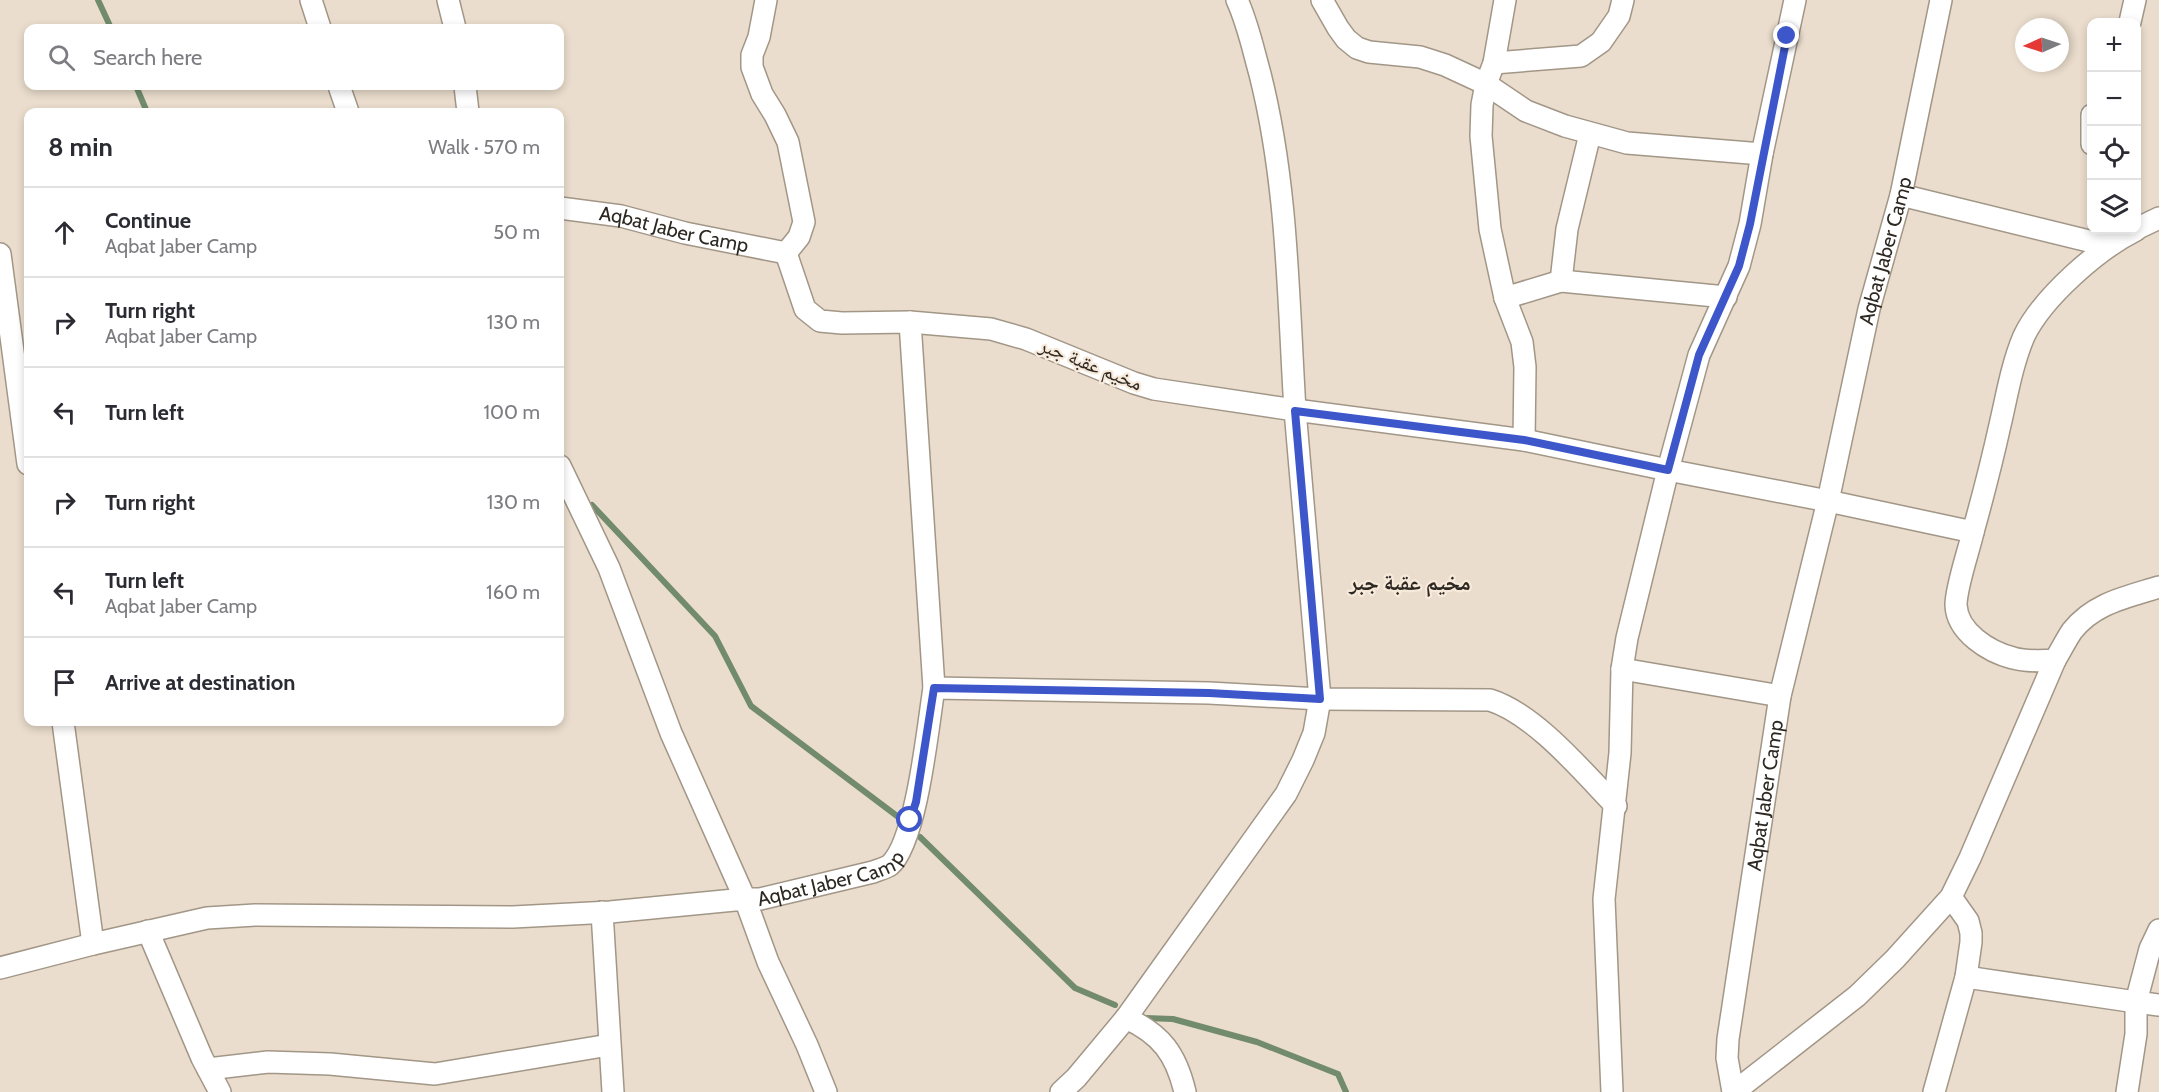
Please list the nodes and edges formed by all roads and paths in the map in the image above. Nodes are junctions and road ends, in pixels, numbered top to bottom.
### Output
1 (311, 0) edge
2 (448, 0) edge
3 (766, 0) edge
4 (1237, 0) edge
5 (1322, 0) edge
6 (1505, 0) edge
7 (1623, 0) edge
8 (1795, 0) edge
9 (1941, 0) edge
10 (2134, 0) edge
11 (2131, 18) edge
12 (319, 24) edge
13 (454, 24) edge
14 (1494, 63) junction
15 (1486, 84) junction
16 (340, 90) edge
17 (465, 90) edge
18 (347, 108) edge
19 (468, 108) edge
20 (1590, 134) junction
21 (1762, 154) junction
22 (1901, 195) junction
23 (564, 209) edge
24 (2159, 218) edge
25 (2141, 227) edge
26 (2107, 238) edge
27 (786, 253) junction
28 (0, 254) edge
29 (1561, 281) junction
30 (1726, 297) junction
31 (1505, 298) junction
32 (910, 322) junction
33 (1295, 411) junction
34 (24, 434) edge
35 (1524, 440) junction
36 (1668, 470) junction
37 (564, 474) edge
38 (1828, 501) junction
39 (1973, 532) junction
40 (2159, 587) edge
41 (2055, 660) junction
42 (1622, 669) junction
43 (934, 688) junction
44 (1780, 696) junction
45 (1320, 699) junction
46 (64, 726) edge
47 (1616, 806) junction
48 (1951, 897) junction
49 (745, 899) junction
50 (602, 912) junction
51 (2159, 930) edge
52 (148, 931) junction
53 (93, 944) junction
54 (0, 968) edge
55 (1966, 977) junction
56 (2136, 1002) junction
57 (2159, 1005) edge
58 (1126, 1018) junction
59 (609, 1045) junction
60 (208, 1069) junction
61 (437, 1083) edge
62 (220, 1092) edge
63 (613, 1092) edge
64 (826, 1092) edge
65 (1061, 1092) edge
66 (1185, 1092) edge
67 (1612, 1092) edge
68 (1734, 1092) edge
69 (1934, 1092) edge
70 (2127, 1092) edge

1 - 12 street
2 - 13 street
3 - 27 street
4 - 33 street
5 - 15 street
6 - 14 street
7 - 14 street
8 - 21 street
9 - 22 street, Aqbat Jaber Camp
10 - 11 street
14 - 15 street
15 - 20 street
15 - 31 street
16 - 18 street
17 - 19 street
20 - 21 street
20 - 29 street
21 - 30 street
22 - 26 street
22 - 38 street, Aqbat Jaber Camp
23 - 27 street, Aqbat Jaber Camp
24 - 25 street
26 - 39 street
27 - 32 street, مخيم عقبة جبر
28 - 34 street
29 - 30 street
29 - 31 street
30 - 36 street
31 - 35 street
32 - 33 street, مخيم عقبة جبر
32 - 43 street
33 - 35 street, مخيم عقبة جبر
33 - 45 street
35 - 36 street, مخيم عقبة جبر
36 - 38 street
36 - 42 street
37 - 49 street, Aqbat Jaber Camp
38 - 39 street
38 - 44 street, Aqbat Jaber Camp
39 - 41 street
40 - 41 street, Aqbat Jaber Camp
41 - 48 street, Aqbat Jaber Camp
42 - 44 street
42 - 47 street
43 - 45 street
43 - 49 street, Aqbat Jaber Camp
44 - 68 street, Aqbat Jaber Camp
45 - 47 street
45 - 58 street
46 - 53 street
47 - 67 street
48 - 55 street
48 - 68 street, Aqbat Jaber Camp
49 - 50 street
49 - 64 street
50 - 52 street
50 - 59 street
51 - 56 street
52 - 53 street
52 - 60 street
53 - 54 street
55 - 56 street
55 - 69 street
56 - 57 street
56 - 70 street
58 - 65 street
58 - 66 street
59 - 61 street
59 - 63 street
60 - 61 street
60 - 62 street

